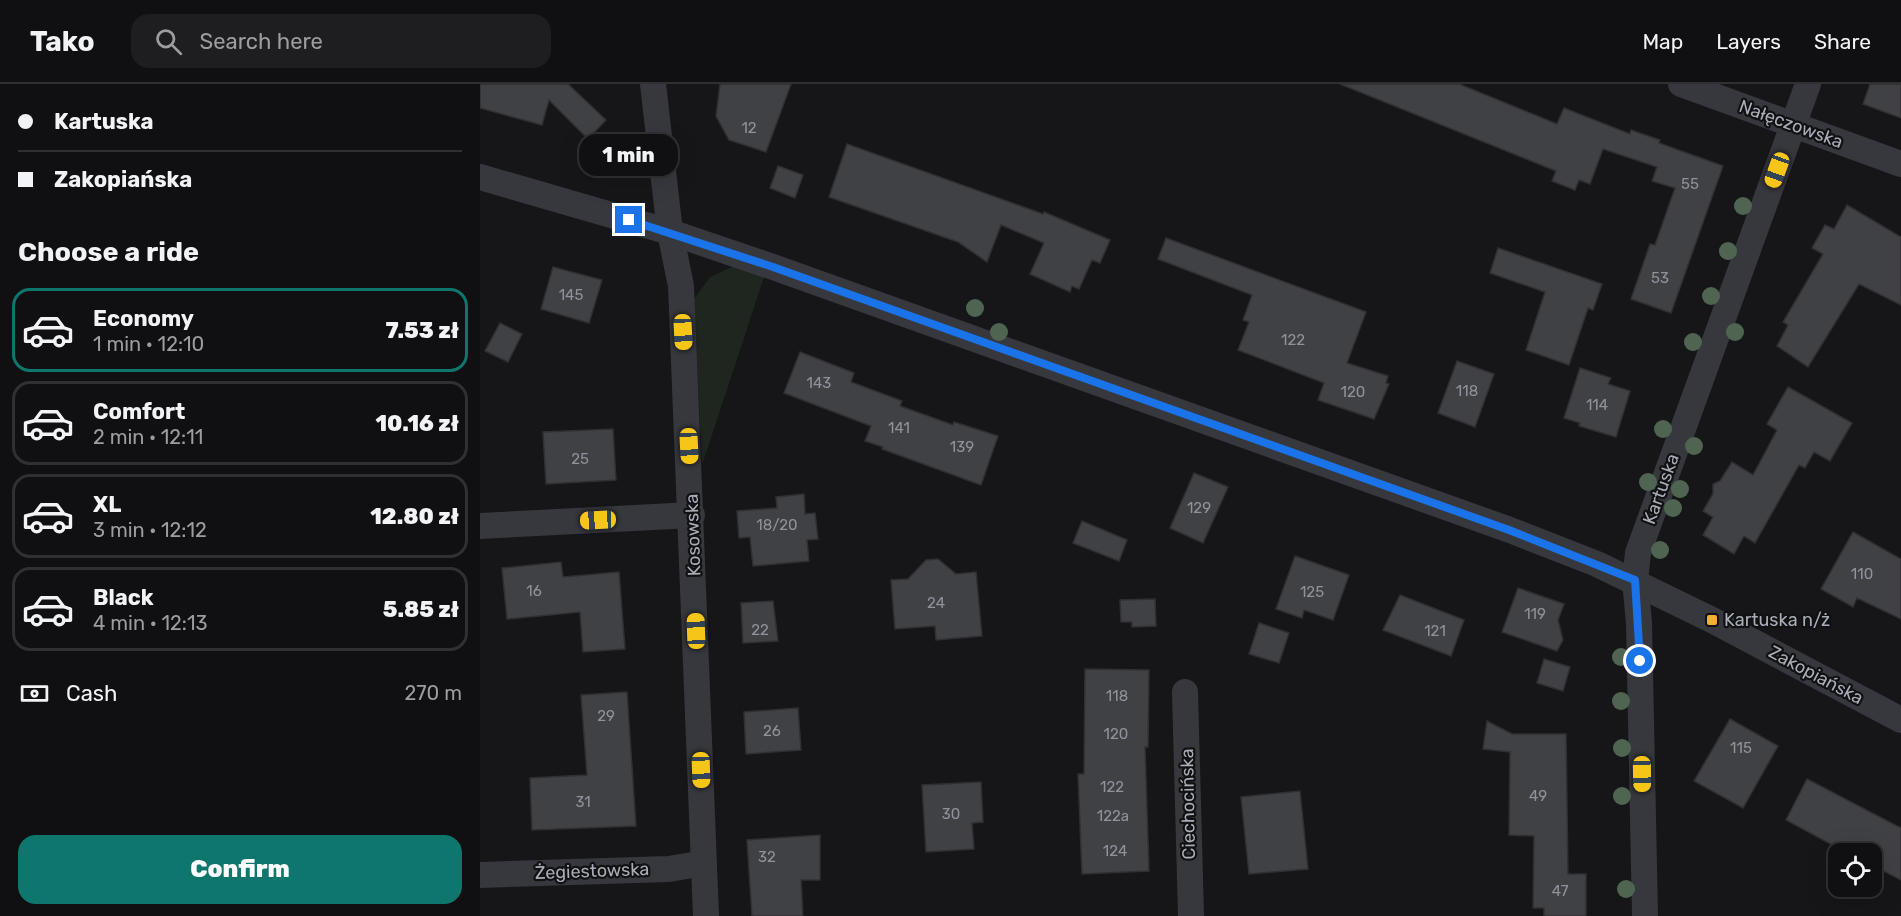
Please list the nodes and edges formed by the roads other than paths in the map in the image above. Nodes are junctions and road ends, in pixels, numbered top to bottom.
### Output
1 (653, 84) edge
2 (1681, 84) edge
3 (1808, 84) edge
4 (1794, 124) junction
5 (1901, 164) edge
6 (480, 177) edge
7 (670, 232) junction
8 (692, 515) junction
9 (480, 526) edge
10 (1635, 580) junction
11 (1185, 692) dead end
12 (1901, 720) edge
13 (704, 863) junction
14 (480, 875) edge
15 (706, 916) edge
16 (1191, 916) edge
17 (1645, 916) edge

1 - 7 street, Kosowska
2 - 4 street, Nałęczowska
3 - 4 street, Kartuska
4 - 5 street, Nałęczowska
4 - 10 street, Kartuska
6 - 7 street, Zakopiańska
7 - 8 street, Kosowska
7 - 10 street, Zakopiańska
8 - 9 street
8 - 13 street, Kosowska
10 - 12 street, Zakopiańska
10 - 17 street, Kartuska
11 - 16 street, Ciechocińska
13 - 14 street, Żegiestowska
13 - 15 street, Kosowska

